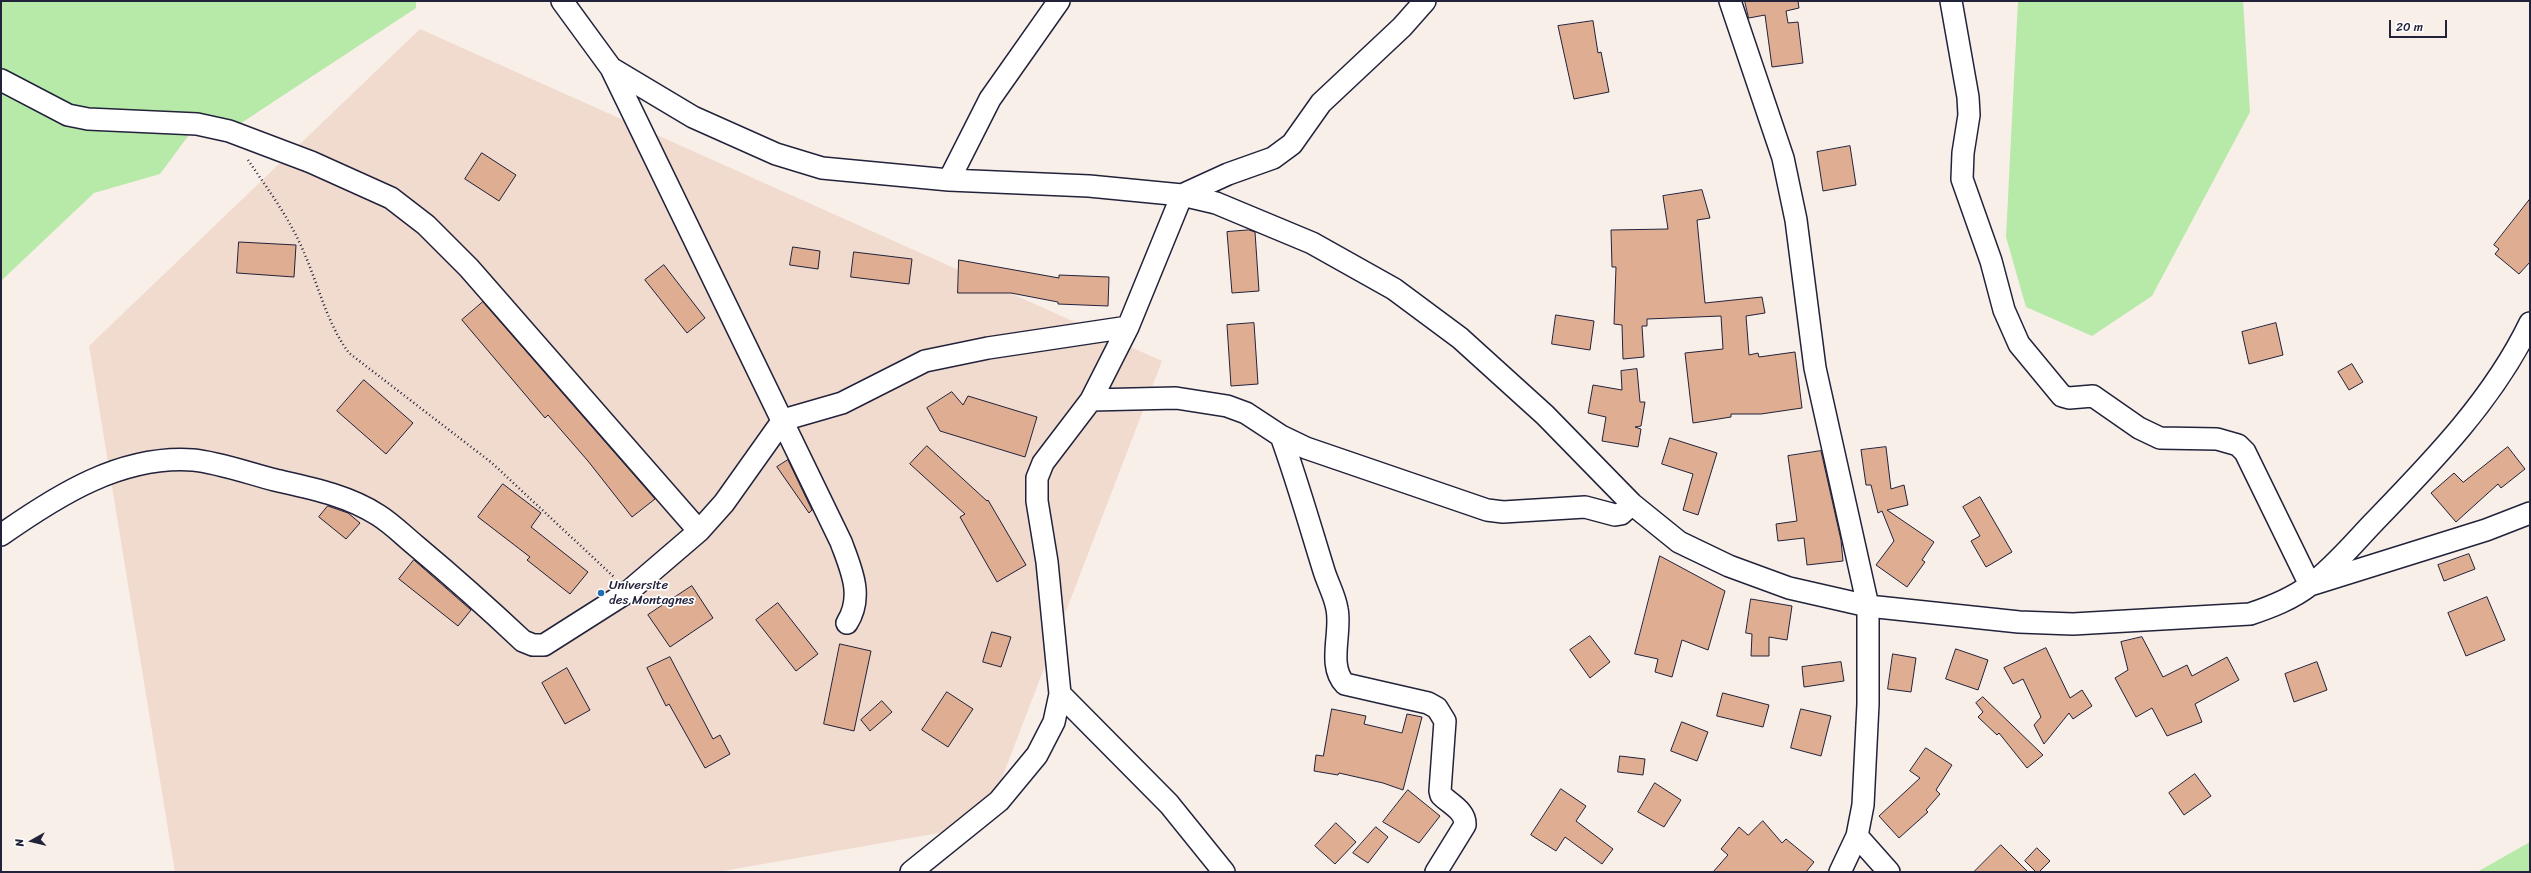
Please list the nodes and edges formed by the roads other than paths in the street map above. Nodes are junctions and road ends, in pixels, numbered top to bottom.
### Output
1 (562, 1) edge
2 (1058, 1) edge
3 (1425, 1) edge
4 (1730, 1) edge
5 (1952, 1) edge
6 (611, 68) junction
7 (1, 80) edge
8 (949, 180) junction
9 (1182, 195) junction
10 (2530, 323) edge
11 (1128, 327) junction
12 (1091, 400) junction
13 (783, 420) junction
14 (1281, 436) junction
15 (1632, 504) junction
16 (2530, 513) edge
17 (699, 531) junction
18 (1, 535) edge
19 (2310, 585) junction
20 (1868, 606) junction
21 (847, 623) dead end
22 (1060, 694) junction
23 (1857, 836) junction
24 (911, 872) edge
25 (1224, 872) edge
26 (1436, 872) edge
27 (1840, 872) edge
28 (1889, 872) edge

1 - 6 street
2 - 8 street
3 - 9 street
4 - 20 street
5 - 19 street
6 - 8 street
6 - 13 street
7 - 17 street
8 - 9 street
9 - 11 street
9 - 15 street
10 - 19 street
11 - 12 street
11 - 13 street
12 - 14 street
12 - 22 street
13 - 17 street
13 - 21 street
14 - 15 street
14 - 26 street
15 - 20 street
16 - 19 street
17 - 18 street
19 - 20 street
20 - 23 street
22 - 24 street
22 - 25 street
23 - 27 street
23 - 28 street

